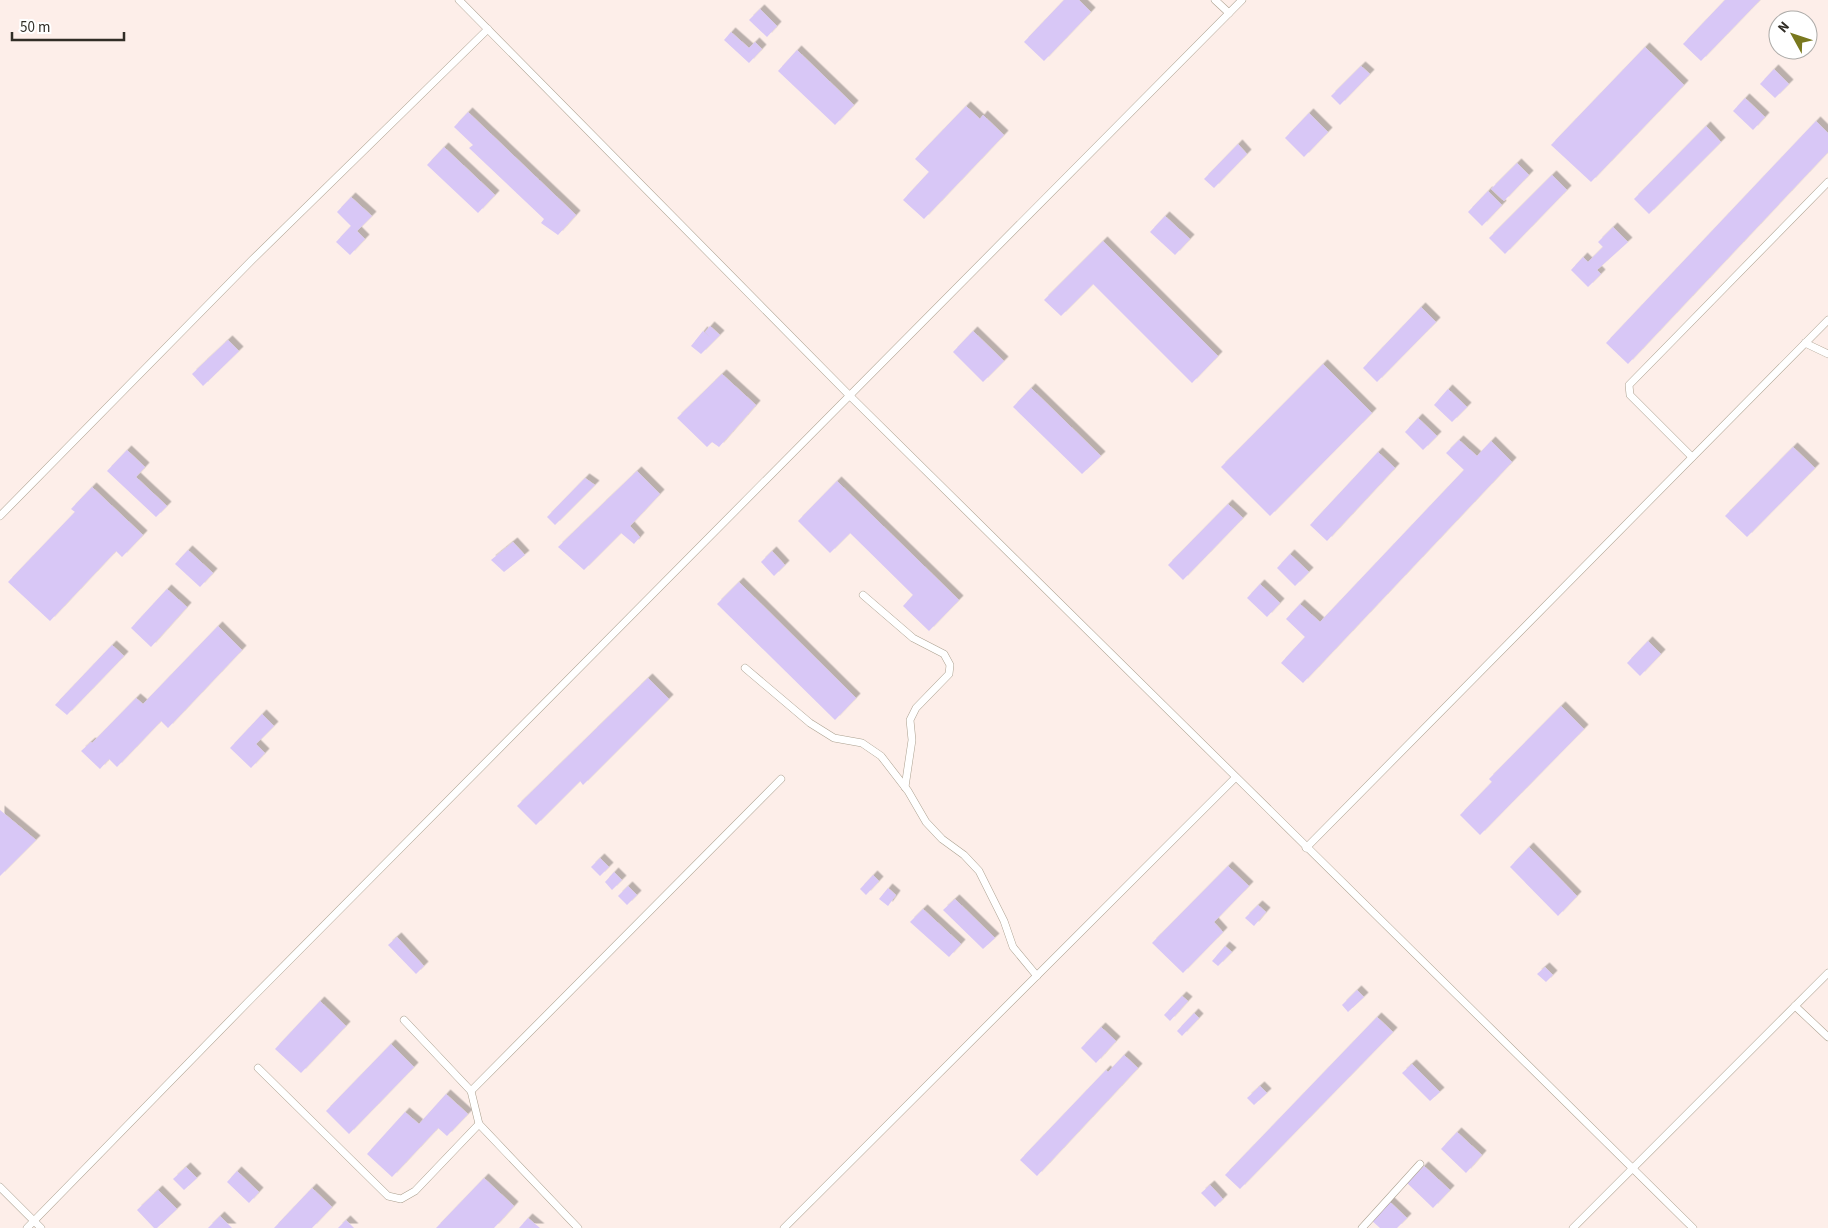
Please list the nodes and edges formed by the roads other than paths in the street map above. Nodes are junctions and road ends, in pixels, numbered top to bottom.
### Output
1 (459, 0) edge
2 (1216, 0) edge
3 (1242, 0) edge
4 (1229, 14) junction
5 (488, 29) junction
6 (1828, 182) edge
7 (1828, 320) edge
8 (1805, 343) junction
9 (1828, 354) edge
10 (850, 396) junction
11 (1692, 457) junction
12 (0, 516) edge
13 (863, 595) dead end
14 (745, 668) dead end
15 (1235, 778) junction
16 (781, 779) dead end
17 (905, 787) junction
18 (1306, 848) junction
19 (1828, 974) edge
20 (1037, 976) junction
21 (1795, 1006) junction
22 (404, 1020) dead end
23 (1828, 1037) edge
24 (258, 1068) dead end
25 (471, 1091) junction
26 (479, 1124) junction
27 (1420, 1164) dead end
28 (1633, 1167) junction
29 (0, 1187) edge
30 (34, 1221) junction
31 (27, 1228) edge
32 (41, 1228) edge
33 (578, 1228) edge
34 (784, 1228) edge
35 (1362, 1228) edge
36 (1572, 1228) edge
37 (1693, 1228) edge

1 - 5 lane
2 - 4 lane
3 - 4 lane
4 - 10 lane
5 - 10 lane
5 - 12 lane
6 - 11 lane
7 - 8 lane
8 - 9 lane
8 - 11 lane
10 - 15 lane
10 - 30 lane
11 - 18 lane
13 - 17 lane
14 - 17 lane
15 - 18 lane
15 - 20 lane
16 - 25 lane
17 - 20 lane
18 - 28 lane
19 - 21 lane
20 - 34 lane
21 - 23 lane
21 - 28 lane
22 - 25 lane
24 - 26 lane
25 - 26 lane
26 - 33 lane
27 - 35 lane
28 - 36 lane
28 - 37 lane
29 - 30 lane
30 - 31 lane
30 - 32 lane

